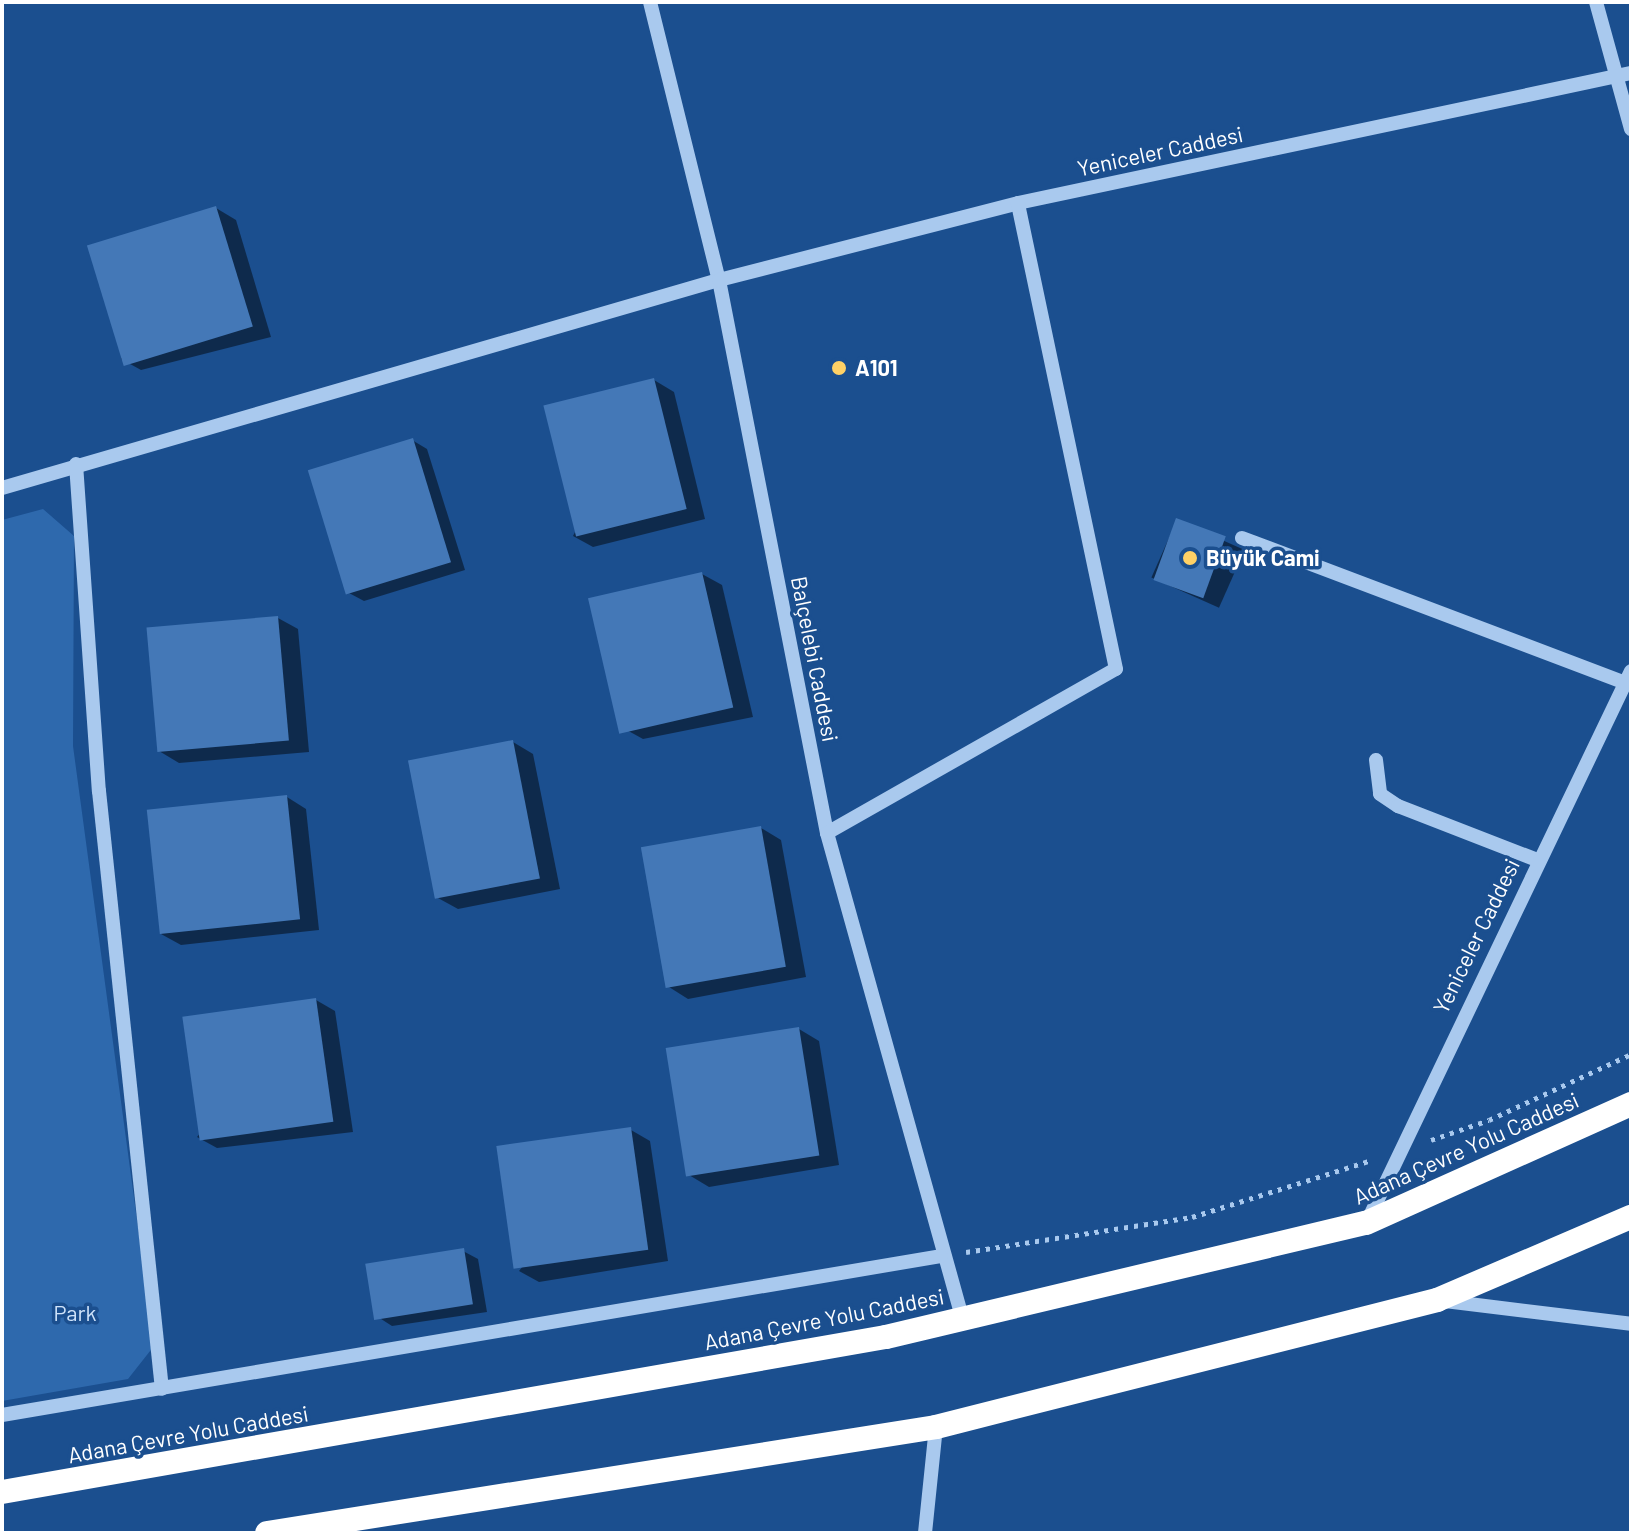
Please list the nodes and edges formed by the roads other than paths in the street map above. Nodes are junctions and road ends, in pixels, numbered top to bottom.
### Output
1 (650, 2) edge
2 (1596, 2) edge
3 (1631, 73) edge
4 (1614, 78) junction
5 (1631, 129) edge
6 (1018, 203) junction
7 (719, 280) junction
8 (76, 464) junction
9 (2, 488) edge
10 (1242, 538) dead end
11 (1628, 677) edge
12 (1376, 760) dead end
13 (827, 833) junction
14 (1537, 860) junction
15 (1631, 1104) edge
16 (1631, 1217) edge
17 (1366, 1223) junction
18 (941, 1256) junction
19 (1437, 1300) junction
20 (962, 1317) junction
21 (1631, 1324) edge
22 (162, 1389) junction
23 (2, 1415) edge
24 (936, 1427) junction
25 (2, 1492) edge
26 (267, 1533) edge
27 (925, 1533) edge

1 - 7 street, Balçelebi Caddesi
2 - 4 street
3 - 4 street, Yeniceler Caddesi
4 - 5 street
4 - 6 street, Yeniceler Caddesi
6 - 7 street, Yeniceler Caddesi
6 - 13 street
7 - 8 street, Yeniceler Caddesi
7 - 13 street, Balçelebi Caddesi
8 - 9 street, Yeniceler Caddesi
8 - 22 street
10 - 11 street
11 - 14 street, Yeniceler Caddesi
12 - 14 street
13 - 18 street, Balçelebi Caddesi
14 - 17 street, Yeniceler Caddesi
15 - 17 highway, Adana Çevre Yolu Caddesi
16 - 19 highway
17 - 20 highway, Adana Çevre Yolu Caddesi
18 - 20 street, Balçelebi Caddesi
18 - 22 street
19 - 21 street
19 - 24 highway
20 - 25 highway, Adana Çevre Yolu Caddesi
22 - 23 street
24 - 26 highway
24 - 27 street

